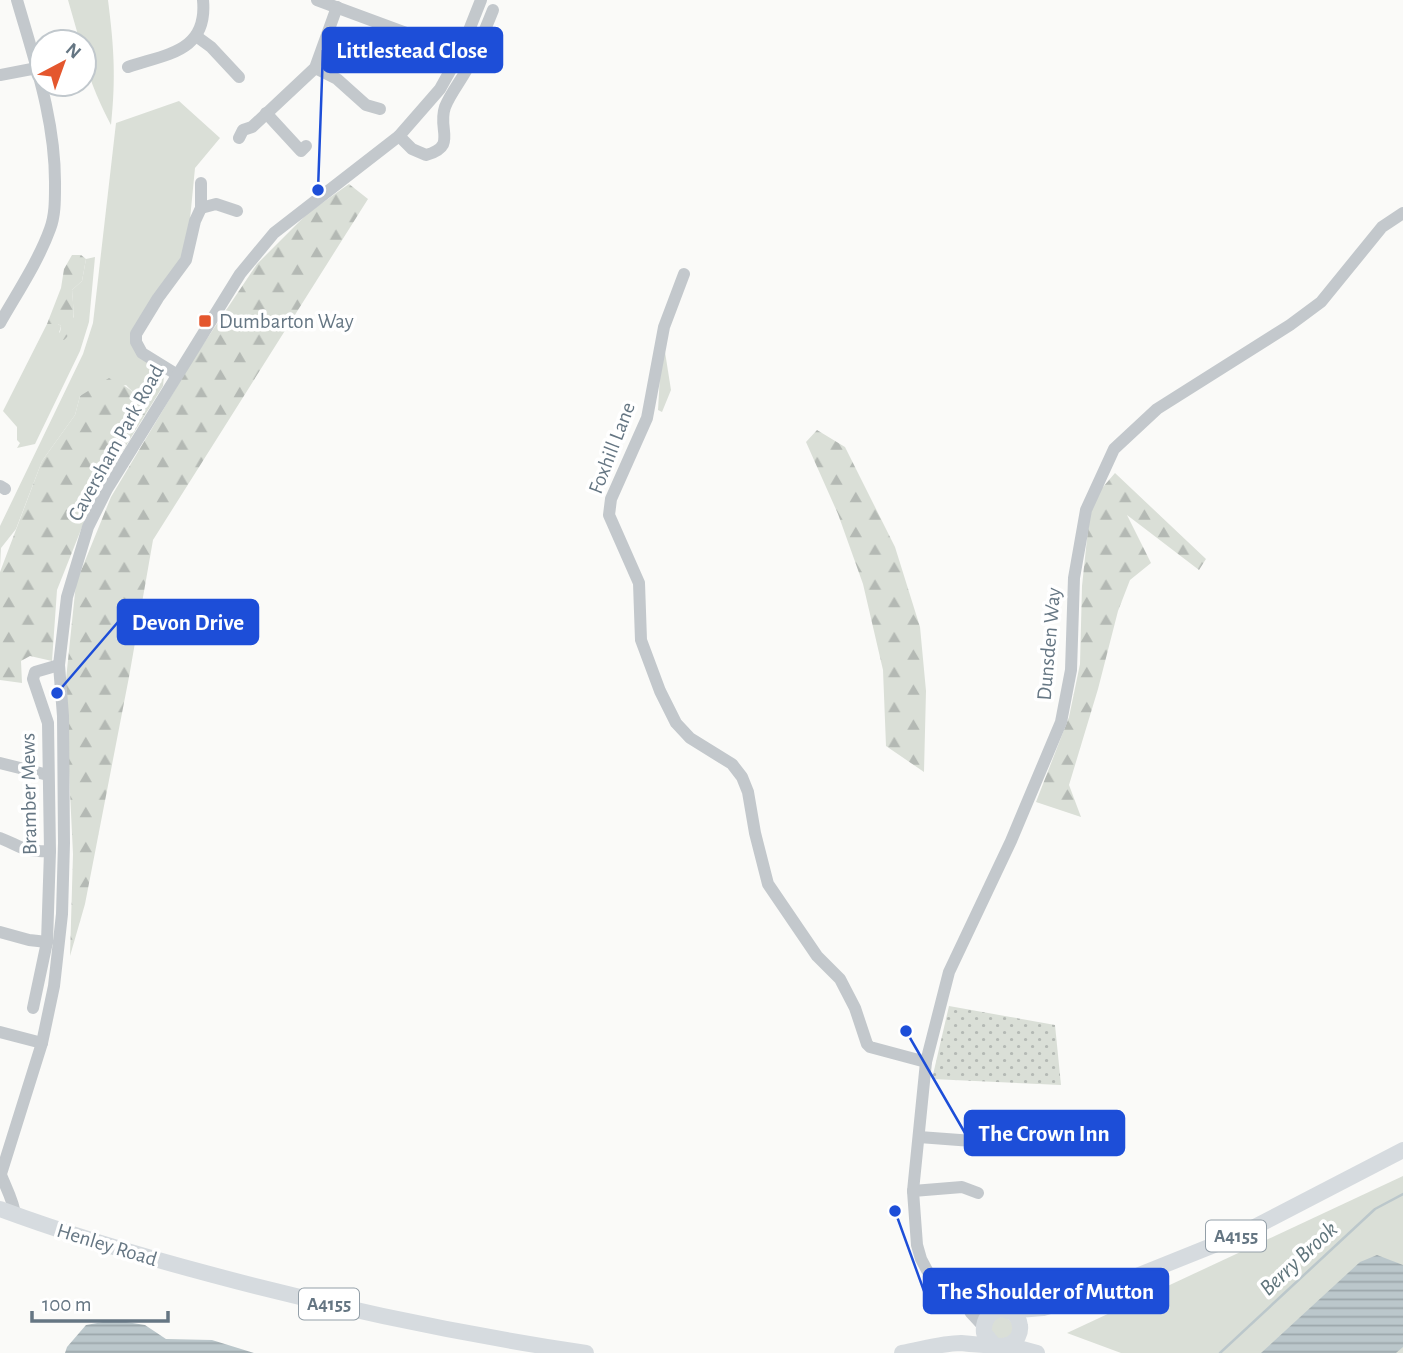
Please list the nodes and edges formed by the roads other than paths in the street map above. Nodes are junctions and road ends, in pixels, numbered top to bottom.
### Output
1 (17, 0) edge
2 (202, 0) edge
3 (481, 0) edge
4 (326, 2) edge
5 (493, 15) dead end
6 (196, 36) junction
7 (28, 37) edge
8 (460, 53) junction
9 (134, 68) dead end
10 (315, 68) junction
11 (28, 70) edge
12 (231, 74) dead end
13 (0, 75) edge
14 (45, 98) edge
15 (380, 109) dead end
16 (266, 113) junction
17 (400, 136) junction
18 (239, 138) dead end
19 (302, 151) dead end
20 (201, 183) dead end
21 (201, 208) junction
22 (237, 211) dead end
23 (1403, 213) edge
24 (684, 274) dead end
25 (0, 323) edge
26 (176, 374) junction
27 (59, 666) junction
28 (0, 763) edge
29 (48, 775) junction
30 (0, 838) edge
31 (50, 850) junction
32 (0, 932) edge
33 (47, 942) junction
34 (33, 1008) dead end
35 (0, 1032) edge
36 (42, 1043) junction
37 (926, 1062) junction
38 (919, 1137) junction
39 (1053, 1147) dead end
40 (1403, 1150) edge
41 (0, 1176) edge
42 (913, 1191) junction
43 (978, 1193) dead end
44 (8, 1212) edge
45 (966, 1304) junction
46 (1043, 1308) junction
47 (1002, 1310) junction
48 (983, 1327) junction
49 (1020, 1330) junction
50 (961, 1343) junction
51 (1001, 1345) junction
52 (586, 1353) edge
53 (902, 1353) edge
54 (1037, 1353) edge

1 - 7 street
2 - 6 street
3 - 8 street, Caversham Park Road
4 - 8 street
4 - 10 street
5 - 17 street
6 - 9 street
6 - 12 street
8 - 17 street, Caversham Park Road
10 - 15 street
10 - 16 street
11 - 13 street
14 - 25 street
16 - 18 street
16 - 19 street
17 - 26 street, Caversham Park Road
20 - 21 street
21 - 22 street
21 - 26 street
23 - 37 street, Dunsden Way
24 - 37 street, Foxhill Lane
26 - 27 street, Caversham Park Road
27 - 29 street, Bramber Mews
27 - 36 street, Caversham Park Road
28 - 29 street
29 - 31 street, Bramber Mews
30 - 31 street
31 - 33 street, Bramber Mews
32 - 33 street
33 - 34 street, Bramber Mews
35 - 36 street
36 - 41 street, Caversham Park Road
37 - 38 street, Dunsden Way
38 - 39 street
38 - 42 street, Dunsden Way
40 - 46 main road, A4155
41 - 44 street
42 - 43 street
42 - 45 street, Dunsden Way
44 - 52 main road, Henley Road / A4155
45 - 47 street, Dunsden Way
45 - 48 street, Dunsden Way
46 - 47 main road, A4155
46 - 49 main road, A4155
47 - 48 main road
47 - 49 main road
48 - 50 main road
48 - 51 main road
49 - 51 main road
49 - 54 main road
50 - 51 main road
50 - 53 main road
51 - 54 main road

